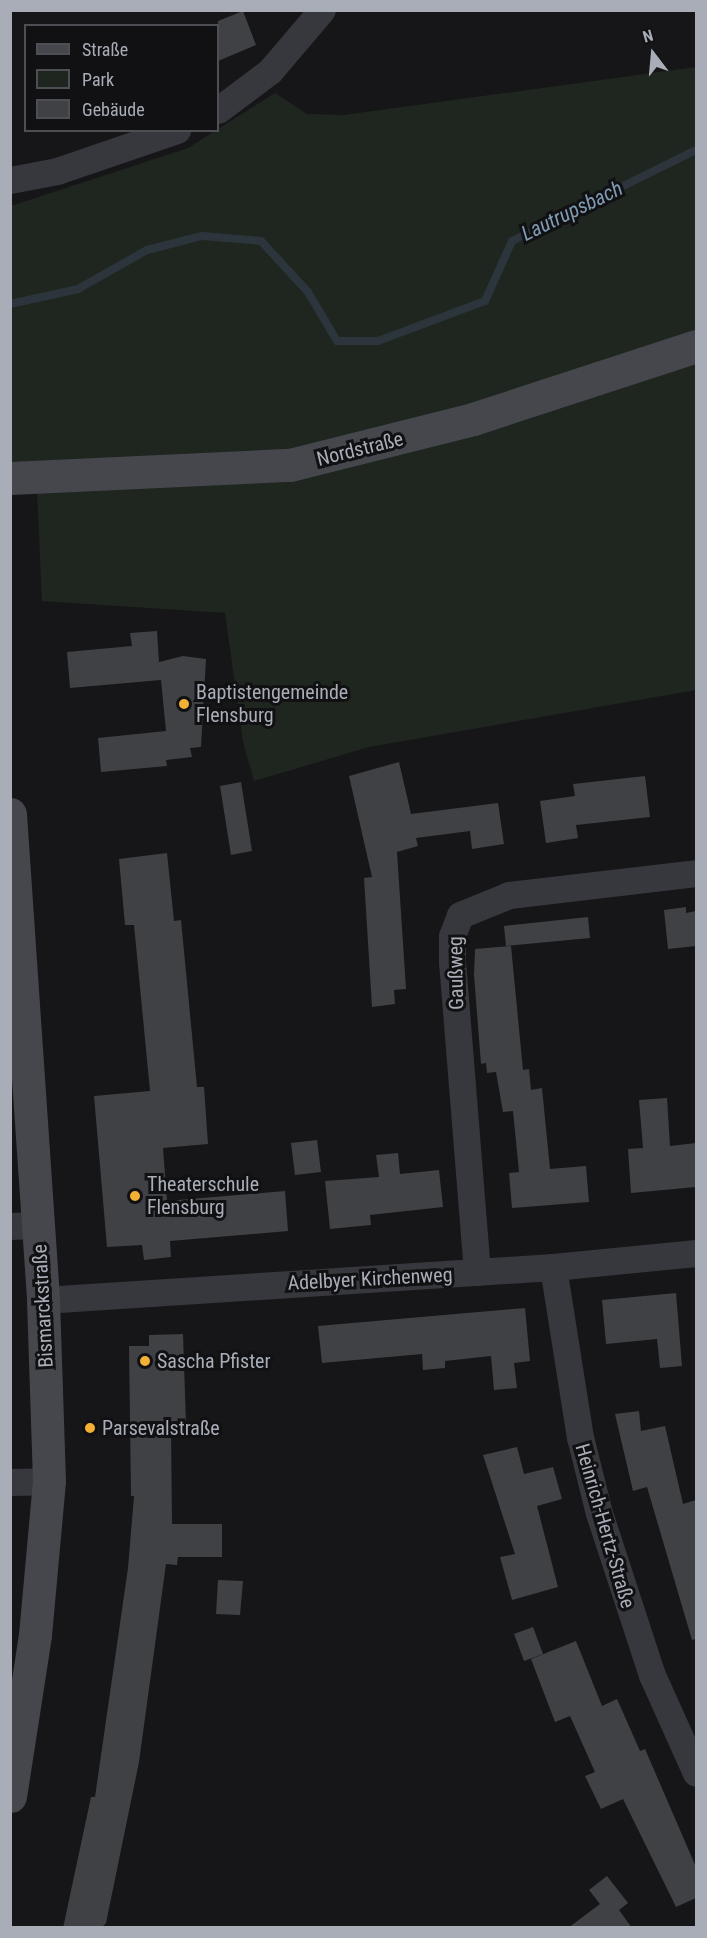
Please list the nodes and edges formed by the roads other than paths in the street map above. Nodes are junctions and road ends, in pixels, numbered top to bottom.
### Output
1 (322, 10) edge
2 (219, 109) edge
3 (171, 132) edge
4 (10, 180) edge
5 (696, 346) edge
6 (10, 478) edge
7 (10, 814) edge
8 (696, 873) edge
9 (24, 1226) edge
10 (696, 1253) edge
11 (553, 1267) junction
12 (477, 1272) junction
13 (43, 1300) junction
14 (49, 1481) junction
15 (10, 1482) edge
16 (696, 1773) edge
17 (10, 1796) edge

1 - 2 street
3 - 4 street
5 - 6 main road, Nordstraße
7 - 9 main road, Bismarckstraße
8 - 12 street, Gaußweg
9 - 13 main road, Bismarckstraße
10 - 11 street, Adelbyer Kirchenweg
11 - 12 street, Adelbyer Kirchenweg
11 - 16 street, Heinrich-Hertz-Straße
12 - 13 street, Adelbyer Kirchenweg
13 - 14 main road, Bismarckstraße
14 - 15 street
14 - 17 main road, Bismarckstraße

